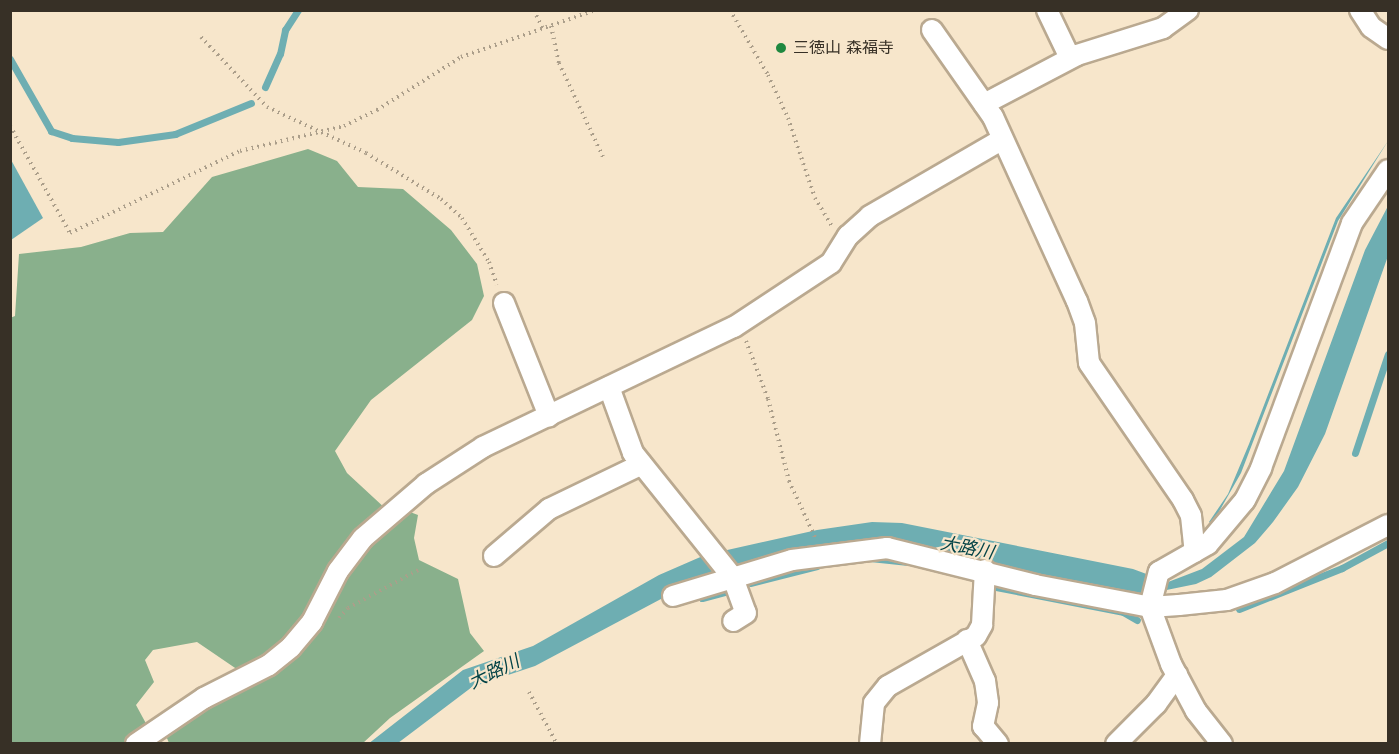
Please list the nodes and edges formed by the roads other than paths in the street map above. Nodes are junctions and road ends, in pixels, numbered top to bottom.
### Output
1 (1047, 10) edge
2 (1188, 10) edge
3 (1360, 10) edge
4 (932, 30) dead end
5 (1389, 39) edge
6 (1070, 58) junction
7 (984, 104) junction
8 (1001, 140) junction
9 (1389, 170) edge
10 (504, 303) road end
11 (609, 387) junction
12 (549, 416) junction
13 (642, 464) junction
14 (1389, 525) edge
15 (1195, 552) junction
16 (494, 556) dead end
17 (985, 570) junction
18 (733, 578) junction
19 (673, 596) dead end
20 (1151, 603) junction
21 (733, 621) dead end
22 (968, 640) junction
23 (1177, 675) junction
24 (136, 744) edge
25 (870, 744) edge
26 (998, 744) edge
27 (1116, 744) edge
28 (1222, 744) edge

1 - 6 street
2 - 6 street
3 - 5 street
4 - 7 street
6 - 7 street
7 - 8 street
8 - 11 street
8 - 15 street
9 - 15 street
10 - 12 street
11 - 12 street
11 - 13 street
12 - 24 street
13 - 16 street
13 - 18 street
14 - 20 street
15 - 20 street
17 - 18 street
17 - 20 street
17 - 22 street
18 - 19 street
18 - 21 street
20 - 23 street
22 - 25 street
22 - 26 street
23 - 27 street
23 - 28 street

